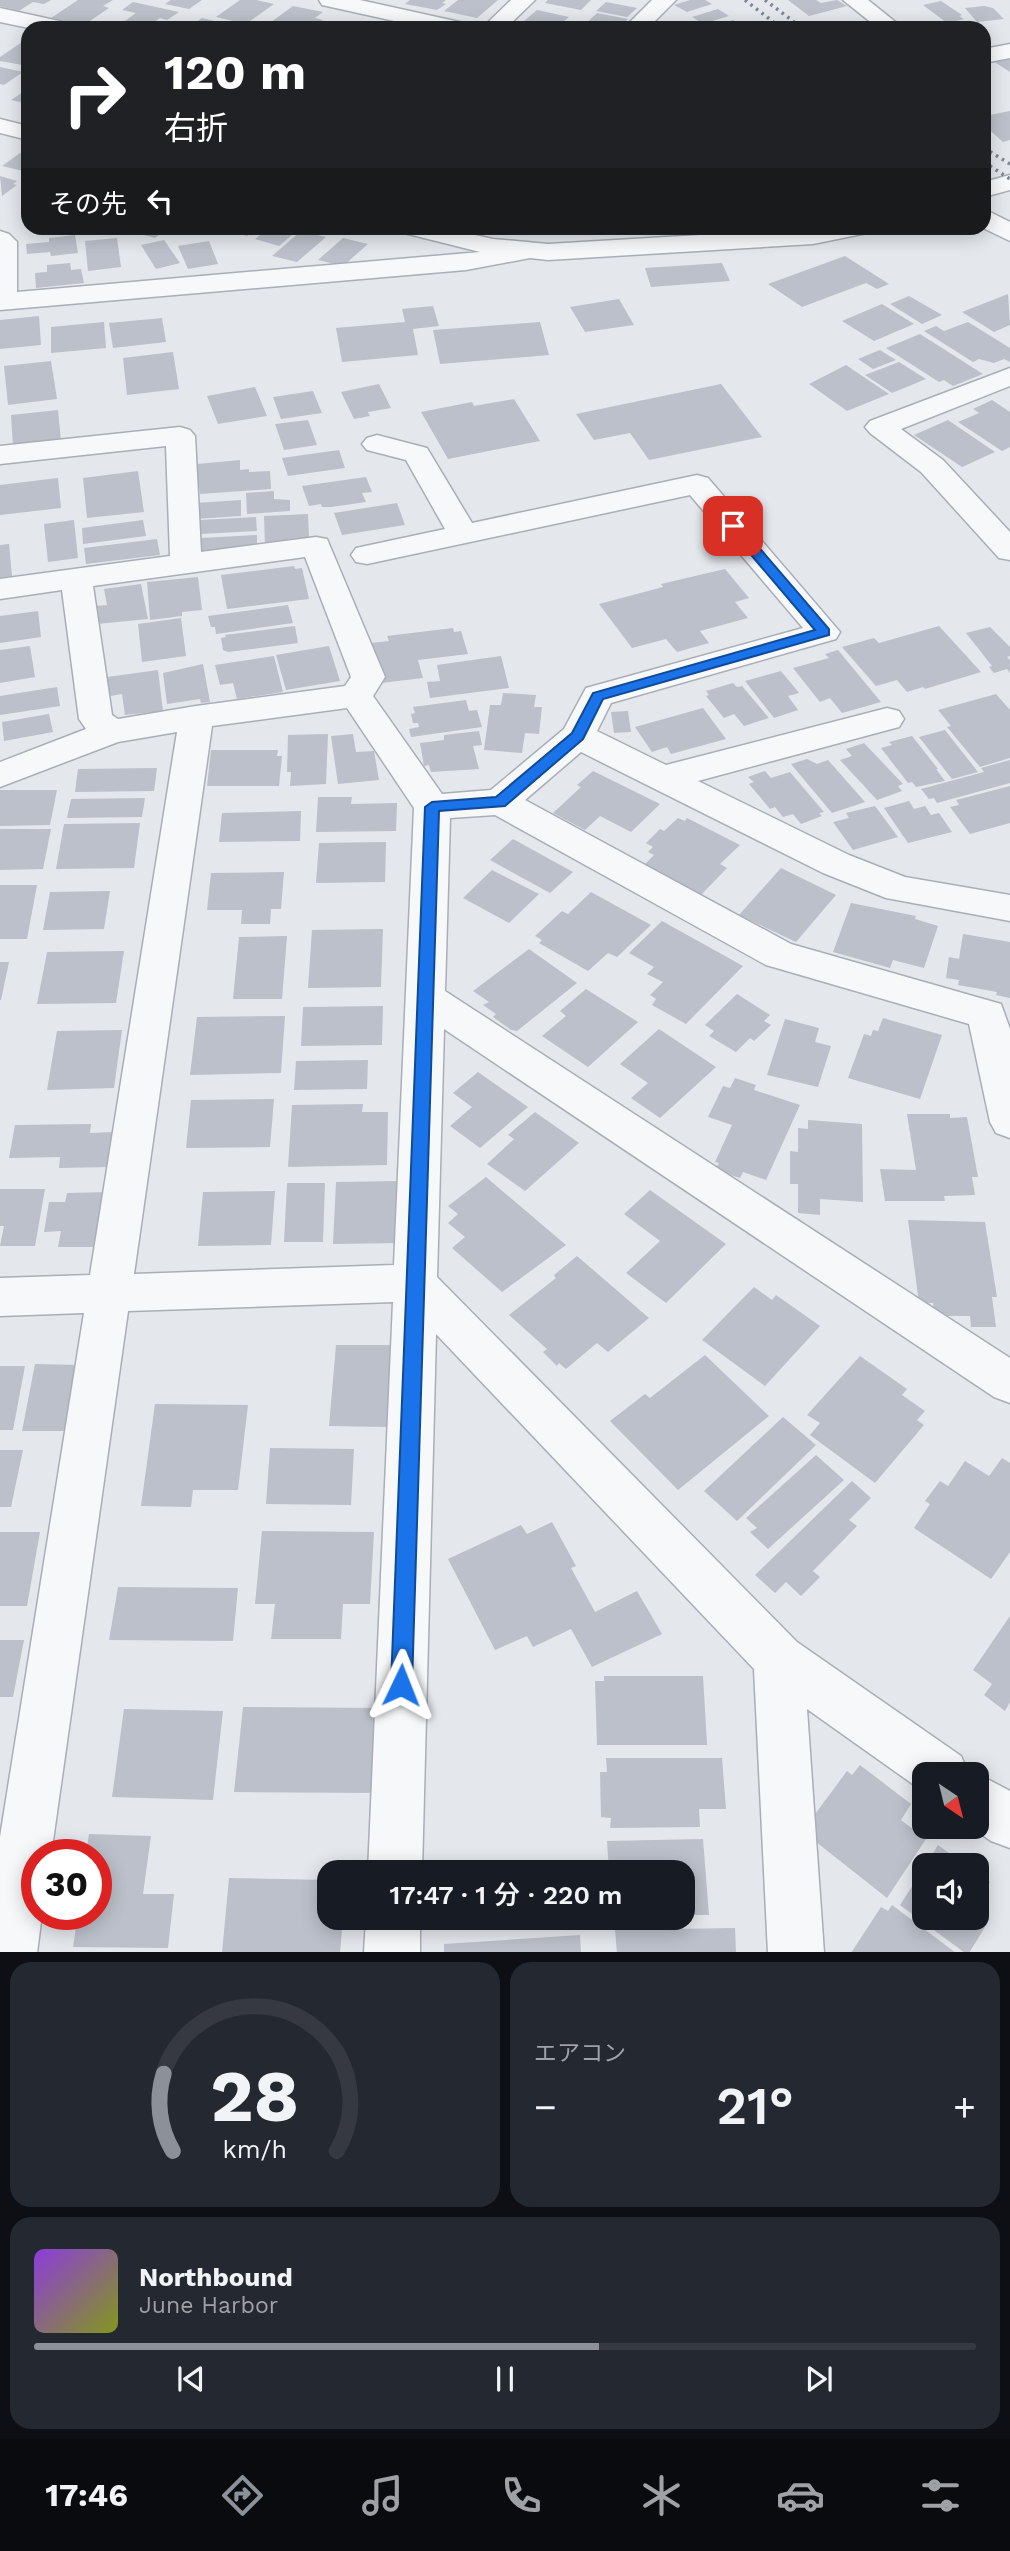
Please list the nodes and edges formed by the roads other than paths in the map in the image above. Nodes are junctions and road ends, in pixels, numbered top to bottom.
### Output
1 (330, 0) edge
2 (524, 0) edge
3 (665, 0) edge
4 (854, 0) edge
5 (370, 4) edge
6 (0, 15) edge
7 (28, 21) edge
8 (349, 21) edge
9 (431, 21) edge
10 (501, 21) edge
11 (642, 21) edge
12 (882, 21) edge
13 (1010, 51) edge
14 (991, 55) edge
15 (0, 126) edge
16 (21, 131) edge
17 (1010, 182) edge
18 (991, 188) edge
19 (991, 222) edge
20 (1010, 233) edge
21 (445, 235) edge
22 (819, 235) edge
23 (614, 238) edge
24 (0, 239) edge
25 (523, 252) junction
26 (2, 302) edge
27 (1010, 376) edge
28 (377, 444) dead end
29 (0, 455) edge
30 (463, 534) junction
31 (1004, 536) edge
32 (368, 555) dead end
33 (186, 564) junction
34 (76, 579) junction
35 (0, 589) edge
36 (356, 696) junction
37 (196, 718) junction
38 (887, 719) dead end
39 (111, 732) junction
40 (578, 736) junction
41 (0, 775) edge
42 (663, 778) junction
43 (500, 802) junction
44 (432, 807) junction
45 (1010, 908) edge
46 (425, 997) junction
47 (1010, 1122) edge
48 (415, 1283) junction
49 (109, 1293) junction
50 (0, 1297) edge
51 (1010, 1383) edge
52 (779, 1659) junction
53 (926, 1762) edge
54 (989, 1807) edge
55 (1010, 1822) edge
56 (395, 1860) edge
57 (393, 1930) edge
58 (9, 1952) edge
59 (392, 1952) edge
60 (796, 1952) edge

1 - 5 street
2 - 10 street
3 - 11 street
4 - 12 street
5 - 8 street
5 - 9 street
6 - 7 street
13 - 14 street
15 - 16 street
17 - 18 street
19 - 20 street
21 - 25 street
22 - 23 street
23 - 25 street
24 - 26 street
25 - 26 street
27 - 31 street
28 - 30 street
29 - 33 street
30 - 32 street
30 - 40 street
33 - 34 street
33 - 36 street
34 - 35 street
34 - 39 street
36 - 37 street
36 - 44 street
37 - 39 street
37 - 49 street
38 - 42 street
39 - 41 street
40 - 42 street
40 - 43 street
42 - 45 street
43 - 44 street
43 - 47 street
44 - 46 street
46 - 48 street
46 - 51 street
48 - 49 street
48 - 52 street
48 - 56 street
49 - 50 street
49 - 58 street
52 - 53 street
52 - 60 street
54 - 55 street
57 - 59 street

